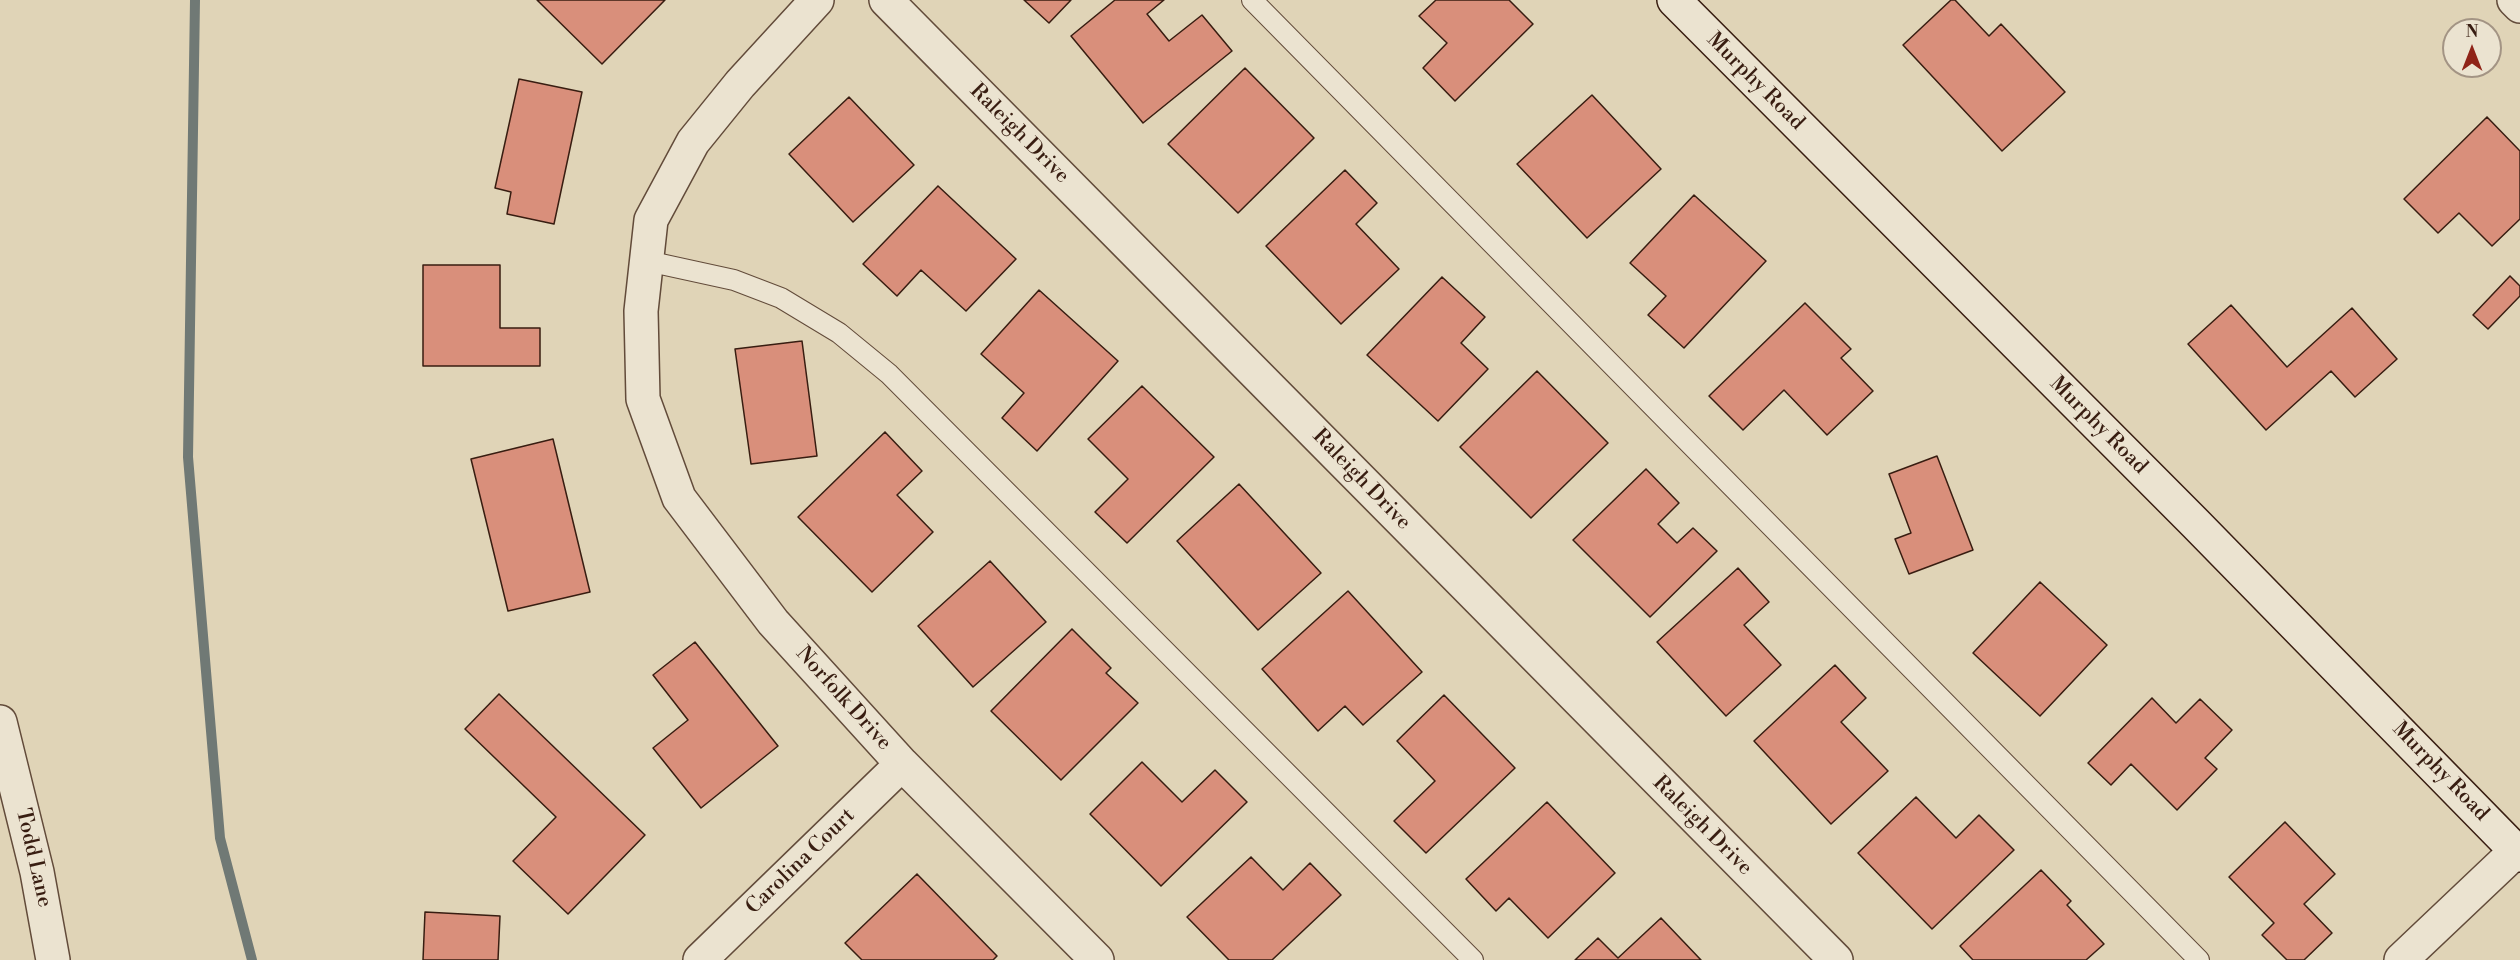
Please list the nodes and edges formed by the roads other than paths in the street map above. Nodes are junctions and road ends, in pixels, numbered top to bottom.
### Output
1 (818, 0) edge
2 (886, 0) edge
3 (1252, 0) edge
4 (1674, 0) edge
5 (2514, 0) edge
6 (2520, 6) edge
7 (647, 261) junction
8 (0, 722) edge
9 (902, 764) junction
10 (2518, 853) edge
11 (1088, 957) edge
12 (53, 960) edge
13 (700, 960) edge
14 (1473, 960) edge
15 (1836, 960) edge
16 (2199, 960) edge
17 (2401, 960) edge

1 - 7 street, Norfolk Drive
2 - 15 street, Raleigh Drive
3 - 16 lane
4 - 10 street, Murphy Road
5 - 6 street
7 - 9 street, Norfolk Drive
7 - 14 lane
8 - 12 street, Todd Lane
9 - 11 street, Norfolk Drive
9 - 13 street, Carolina Court
10 - 17 street

